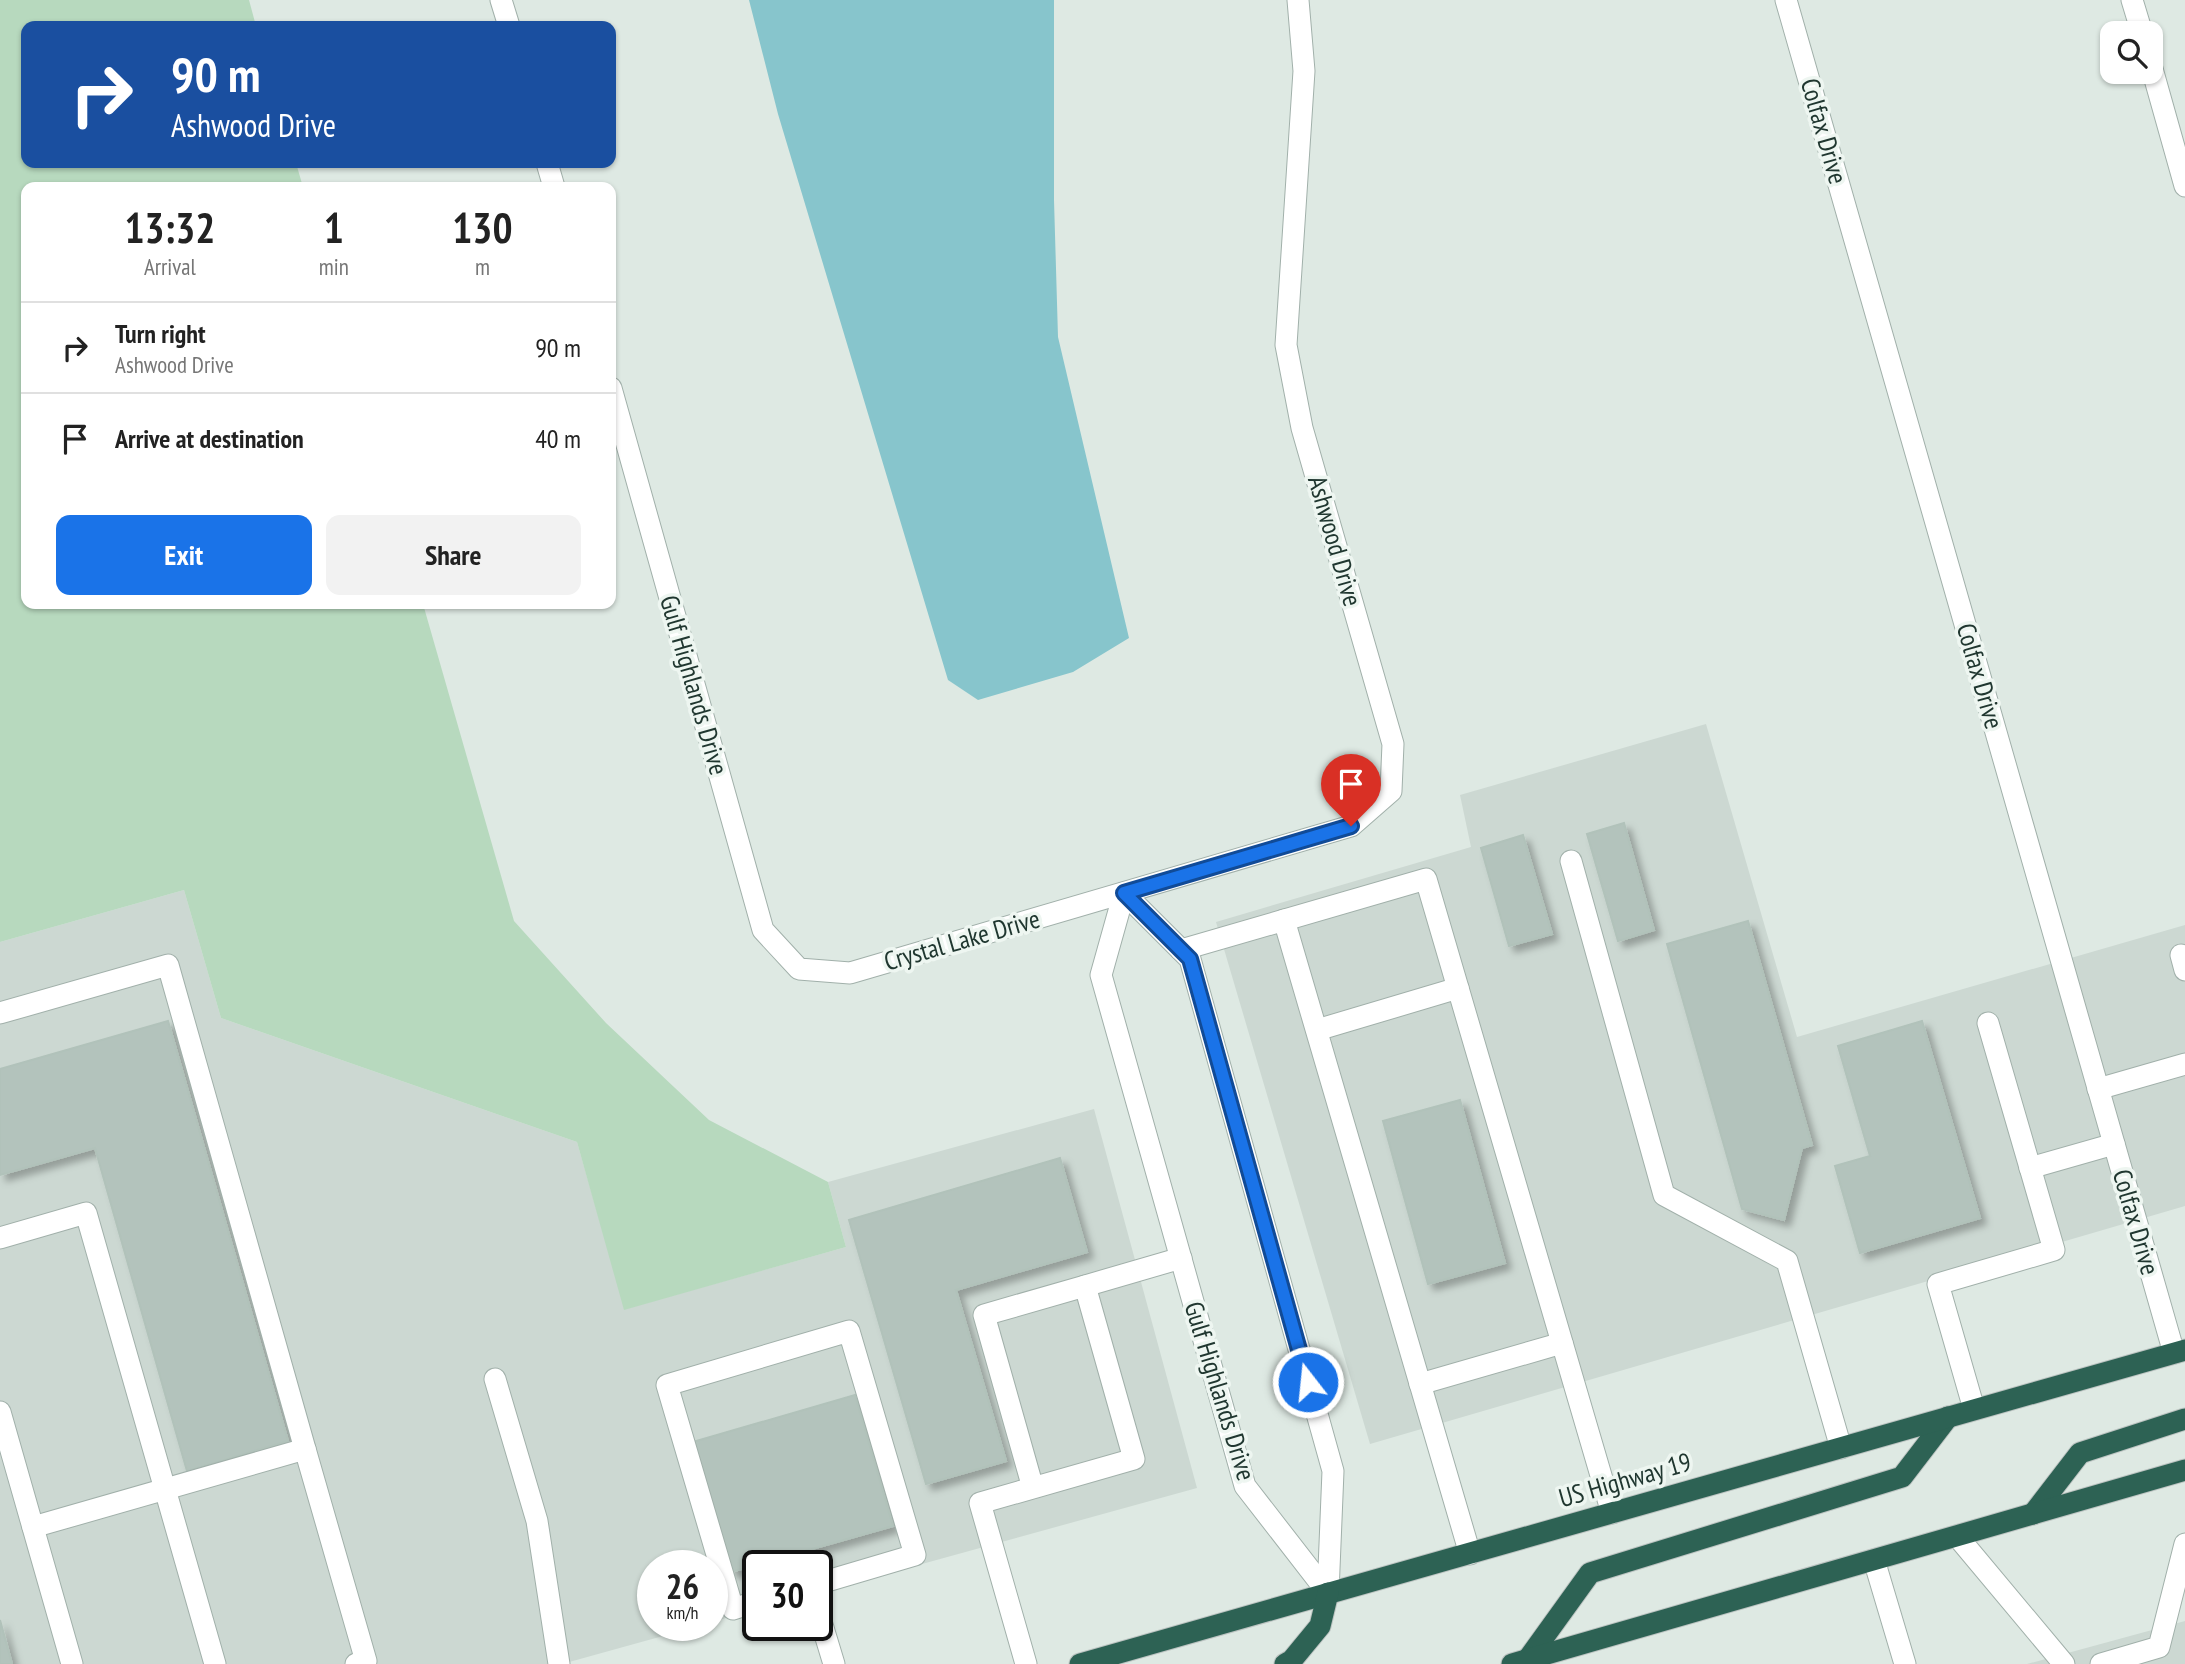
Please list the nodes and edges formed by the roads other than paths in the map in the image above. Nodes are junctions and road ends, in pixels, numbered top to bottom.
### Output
1 (501, 0) edge
2 (1298, 0) edge
3 (1786, 0) edge
4 (2132, 0) edge
5 (507, 21) edge
6 (2138, 21) edge
7 (2156, 84) edge
8 (2185, 186) edge
9 (616, 406) edge
10 (1571, 861) dead end
11 (1124, 893) junction
12 (1284, 920) junction
13 (1181, 950) junction
14 (799, 969) joint
15 (1458, 988) junction
16 (0, 1013) edge
17 (1988, 1023) dead end
18 (1317, 1030) junction
19 (2185, 1063) edge
20 (2098, 1089) junction
21 (2114, 1144) junction
22 (2030, 1168) junction
23 (0, 1238) edge
24 (1181, 1258) junction
25 (1085, 1286) junction
26 (1562, 1343) junction
27 (2179, 1351) edge
28 (495, 1379) dead end
29 (1420, 1384) junction
30 (1974, 1409) junction
31 (0, 1412) edge
32 (1948, 1417) junction
33 (2185, 1419) edge
34 (1841, 1447) junction
35 (305, 1449) junction
36 (2185, 1470) edge
37 (1032, 1488) junction
38 (165, 1489) junction
39 (1612, 1513) junction
40 (2033, 1514) junction
41 (33, 1527) junction
42 (1957, 1536) junction
43 (2185, 1544) edge
44 (1469, 1553) junction
45 (1874, 1560) junction
46 (833, 1579) edge
47 (1328, 1594) junction
48 (742, 1606) edge
49 (827, 1641) edge
50 (1523, 1662) edge
51 (72, 1664) edge
52 (215, 1664) edge
53 (356, 1664) edge
54 (559, 1664) edge
55 (834, 1664) edge
56 (1026, 1664) edge
57 (1080, 1664) edge
58 (1285, 1664) edge
59 (1905, 1664) edge
60 (2064, 1664) edge
61 (2101, 1664) edge

1 - 5 street
2 - 11 street, Ashwood Drive
3 - 20 street, Colfax Drive
4 - 6 street
7 - 8 street
9 - 14 street, Gulf Highlands Drive
10 - 34 street
11 - 13 street
11 - 14 street, Crystal Lake Drive
11 - 24 street, Gulf Highlands Drive
12 - 13 street
12 - 15 street
12 - 18 street
13 - 47 street
15 - 18 street
15 - 26 street
16 - 35 street
17 - 22 street
18 - 29 street
19 - 20 street
20 - 21 street, Colfax Drive
21 - 22 street
21 - 27 street, Colfax Drive
22 - 30 street
23 - 38 street
24 - 25 street
24 - 47 street, Gulf Highlands Drive
25 - 37 street
25 - 37 street
26 - 29 street
26 - 39 street
27 - 30 highway, US Highway 19
28 - 54 street
29 - 44 street
30 - 32 highway, US Highway 19
31 - 41 street
32 - 34 highway, US Highway 19
32 - 50 highway
33 - 40 highway
34 - 39 highway, US Highway 19
35 - 38 street
35 - 53 street
36 - 40 highway
37 - 56 street
38 - 41 street
38 - 52 street
39 - 44 highway, US Highway 19
40 - 42 highway
41 - 51 street
42 - 45 highway
42 - 60 street
43 - 61 street
44 - 47 highway, US Highway 19
45 - 50 highway
45 - 59 street
46 - 48 street
47 - 57 highway, US Highway 19
47 - 58 highway
49 - 55 street

